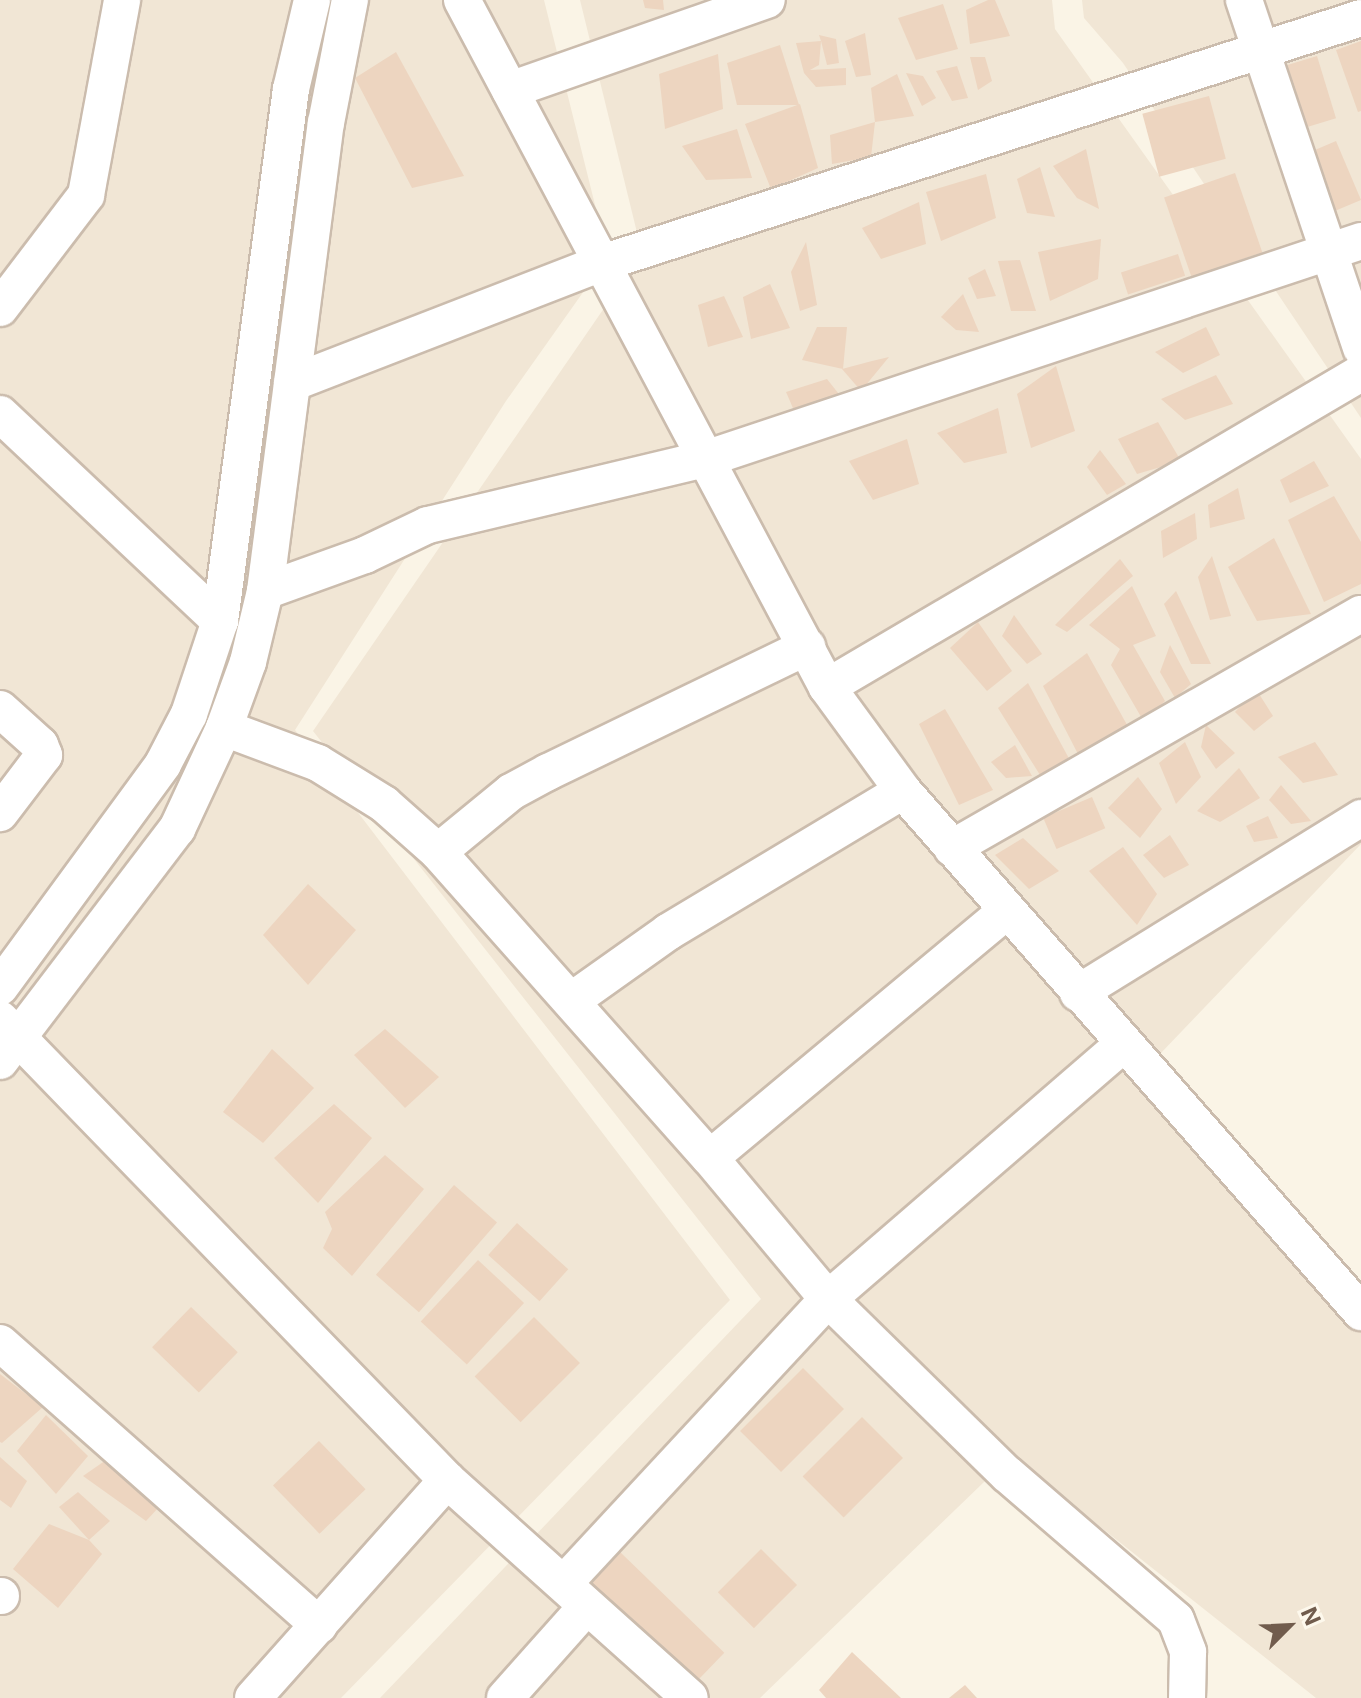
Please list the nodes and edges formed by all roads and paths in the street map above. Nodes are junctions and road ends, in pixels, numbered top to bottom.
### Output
1 (122, 0) edge
2 (312, 0) edge
3 (350, 0) edge
4 (462, 0) edge
5 (767, 0) edge
6 (1244, 0) edge
7 (1361, 18) edge
8 (1261, 52) junction
9 (510, 90) junction
10 (1345, 247) edge
11 (602, 263) junction
12 (0, 308) edge
13 (1361, 348) edge
14 (1361, 373) edge
15 (292, 383) junction
16 (0, 414) edge
17 (705, 459) junction
18 (265, 591) junction
19 (1361, 614) edge
20 (220, 621) junction
21 (807, 647) junction
22 (827, 687) junction
23 (0, 709) edge
24 (224, 728) junction
25 (903, 791) junction
26 (0, 813) edge
27 (1361, 818) edge
28 (952, 848) junction
29 (438, 852) junction
30 (1006, 911) junction
31 (0, 987) edge
32 (1078, 993) junction
33 (571, 1001) junction
34 (6, 1040) edge
35 (1123, 1044) junction
36 (710, 1158) junction
37 (828, 1299) junction
38 (1361, 1312) edge
39 (0, 1343) edge
40 (447, 1480) junction
41 (576, 1594) junction
42 (319, 1625) junction
43 (253, 1698) edge
44 (505, 1698) edge
45 (690, 1698) edge
46 (1187, 1698) edge

1 - 12 street
2 - 20 street
3 - 15 street
4 - 9 street
5 - 9 street
6 - 8 street
7 - 8 street
8 - 10 street
8 - 11 street
9 - 11 street
10 - 13 street
10 - 17 street
11 - 15 street
11 - 17 street
14 - 22 street
15 - 18 street
16 - 20 street
17 - 18 street
17 - 21 street
18 - 24 street
19 - 28 street
20 - 31 street
21 - 22 street
21 - 29 street
22 - 25 street
23 - 26 street
24 - 29 street
24 - 34 street
25 - 28 street
25 - 33 street
27 - 32 street
28 - 30 street
29 - 33 street
30 - 32 street
30 - 36 street
32 - 35 street
33 - 36 street
34 - 40 street
35 - 37 street
35 - 38 street
36 - 37 street
37 - 41 street
37 - 46 street
39 - 42 street
40 - 41 street
40 - 42 street
41 - 44 street
41 - 45 street
42 - 43 street

